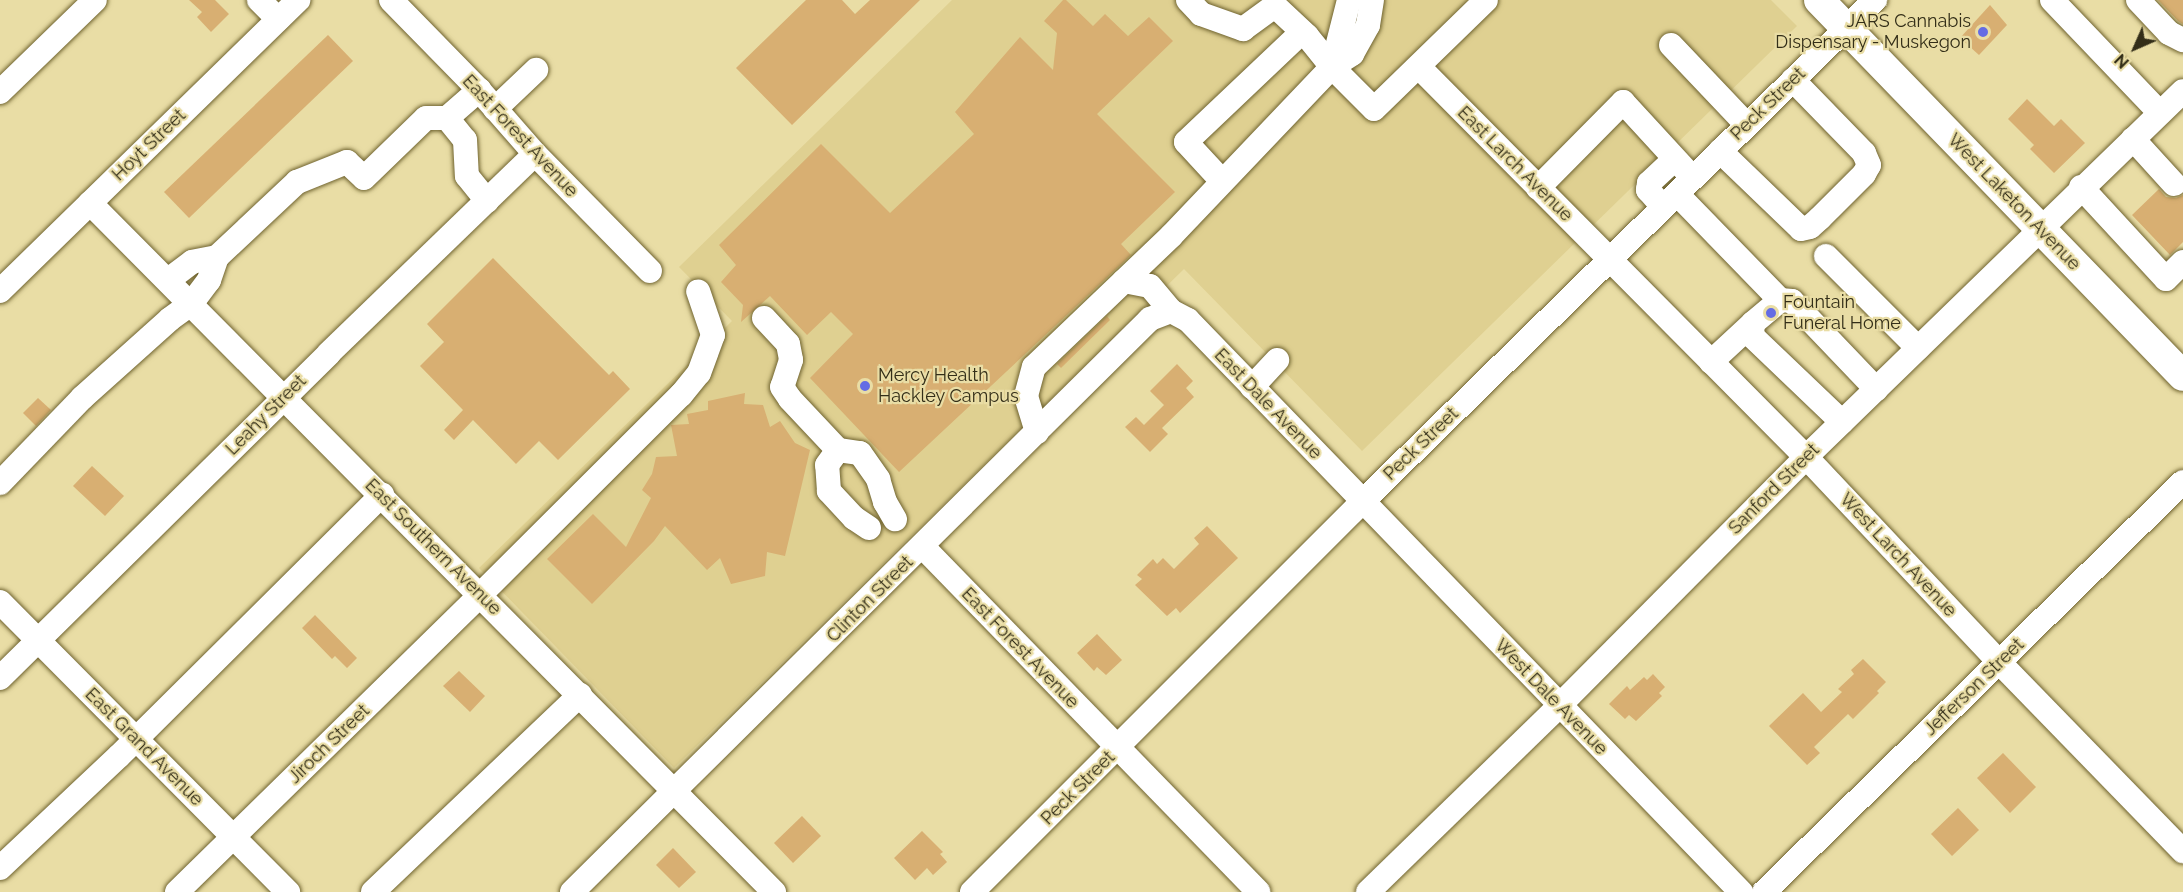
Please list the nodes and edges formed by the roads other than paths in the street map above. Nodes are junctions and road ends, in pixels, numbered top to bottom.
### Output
1 (95, 0) edge
2 (259, 0) edge
3 (298, 0) edge
4 (391, 0) edge
5 (1188, 0) edge
6 (1349, 0) edge
7 (1372, 0) edge
8 (1819, 0) edge
9 (1875, 0) edge
10 (2052, 0) edge
11 (2138, 0) edge
12 (1272, 3) edge
13 (1473, 4) edge
14 (278, 19) junction
15 (1846, 27) junction
16 (1302, 32) junction
17 (2183, 40) edge
18 (1671, 45) dead end
19 (1332, 67) junction
20 (1419, 67) junction
21 (536, 70) dead end
22 (1793, 80) junction
23 (479, 90) junction
24 (0, 92) edge
25 (2175, 105) edge
26 (495, 109) junction
27 (447, 118) junction
28 (1746, 125) junction
29 (2133, 139) junction
30 (1720, 151) junction
31 (535, 154) junction
32 (1675, 159) junction
33 (1222, 181) junction
34 (2174, 184) dead end
35 (2081, 187) junction
36 (1538, 188) junction
37 (1678, 193) junction
38 (487, 201) junction
39 (90, 203) junction
40 (2039, 229) junction
41 (1826, 256) dead end
42 (217, 257) junction
43 (1610, 261) junction
44 (2183, 262) edge
45 (650, 271) dead end
46 (168, 280) junction
47 (1125, 281) junction
48 (0, 291) edge
49 (698, 291) dead end
50 (1780, 300) junction
51 (191, 304) junction
52 (1171, 311) junction
53 (764, 318) dead end
54 (1753, 323) junction
55 (1918, 348) junction
56 (1277, 360) dead end
57 (1711, 362) junction
58 (2183, 376) edge
59 (1252, 387) junction
60 (1876, 389) junction
61 (285, 397) junction
62 (1842, 422) junction
63 (1037, 432) junction
64 (838, 450) junction
65 (1806, 457) junction
66 (2183, 482) edge
67 (0, 483) edge
68 (382, 495) junction
69 (1362, 502) junction
70 (895, 519) dead end
71 (869, 528) dead end
72 (923, 547) junction
73 (480, 596) junction
74 (0, 602) edge
75 (38, 641) junction
76 (1999, 662) junction
77 (0, 678) edge
78 (580, 695) junction
79 (1559, 706) junction
80 (136, 739) junction
81 (1118, 748) junction
82 (675, 791) junction
83 (233, 838) junction
84 (2183, 851) edge
85 (0, 868) edge
86 (177, 892) edge
87 (288, 892) edge
88 (373, 892) edge
89 (572, 892) edge
90 (774, 892) edge
91 (972, 892) edge
92 (1258, 892) edge
93 (1368, 892) edge
94 (1741, 892) edge
95 (1764, 892) edge

1 - 24 street
2 - 14 street
3 - 14 street, Hoyt Street
4 - 23 street, East Forest Avenue
5 - 12 street
6 - 19 street
7 - 19 street
8 - 15 main road, West Laketon Avenue
9 - 15 street, Peck Street
10 - 25 street
11 - 17 street
12 - 16 street
13 - 20 street
14 - 39 street, Hoyt Street
15 - 22 street, Peck Street
15 - 40 main road, West Laketon Avenue
16 - 19 street
16 - 33 street
18 - 28 street
19 - 20 street
19 - 33 street
20 - 36 street, East Larch Avenue
21 - 26 street
22 - 28 street, Peck Street
22 - 30 street
23 - 26 street, East Forest Avenue
23 - 27 street
25 - 29 street, Sanford Street
26 - 31 street, East Forest Avenue
27 - 38 street
27 - 42 street
28 - 30 street, Peck Street
29 - 34 street
29 - 35 street, Sanford Street
30 - 37 street, Peck Street
31 - 38 street, Leahy Street
31 - 45 street, East Forest Avenue
32 - 36 street
32 - 37 street
32 - 37 street
33 - 47 street
35 - 40 street, Sanford Street
35 - 44 street
36 - 43 street, East Larch Avenue
37 - 43 street, Peck Street
37 - 50 street
38 - 61 street, Leahy Street
39 - 46 street, East Southern Avenue
39 - 48 street, Hoyt Street
40 - 55 street, Sanford Street
40 - 58 main road, West Laketon Avenue
41 - 55 street
42 - 46 street
42 - 51 street
43 - 57 street, West Larch Avenue
43 - 69 street, Peck Street
46 - 51 street, East Southern Avenue
47 - 52 street, East Dale Avenue
47 - 63 street
49 - 73 street, Jiroch Street
50 - 54 street
50 - 60 street
51 - 61 street, East Southern Avenue
51 - 67 street
52 - 59 street, East Dale Avenue
52 - 63 street, Clinton Street
53 - 64 street
54 - 57 street
54 - 62 street
55 - 60 street, Sanford Street
56 - 59 street
57 - 65 street, West Larch Avenue
59 - 69 street, East Dale Avenue
60 - 62 street, Sanford Street
61 - 68 street, East Southern Avenue
61 - 75 street, Leahy Street
62 - 65 street, Sanford Street
63 - 72 street, Clinton Street
64 - 70 street
64 - 71 street
65 - 76 street, West Larch Avenue
65 - 79 street, Sanford Street
66 - 76 street, Jefferson Street
68 - 73 street, East Southern Avenue
68 - 80 street
69 - 79 street, West Dale Avenue
69 - 81 street, Peck Street
72 - 81 street, East Forest Avenue
72 - 82 street, Clinton Street
73 - 78 street, East Southern Avenue
73 - 83 street, Jiroch Street
74 - 75 street, East Grand Avenue
75 - 77 street, Leahy Street
75 - 80 street, East Grand Avenue
76 - 84 street, West Larch Avenue
76 - 95 street, Jefferson Street
78 - 82 street, East Southern Avenue
78 - 88 street
79 - 93 street, Sanford Street
79 - 94 street, West Dale Avenue
80 - 83 street, East Grand Avenue
80 - 85 street
81 - 91 street, Peck Street
81 - 92 street, East Forest Avenue
82 - 89 street, Clinton Street
82 - 90 street, East Southern Avenue
83 - 86 street, Jiroch Street
83 - 87 street, East Grand Avenue

